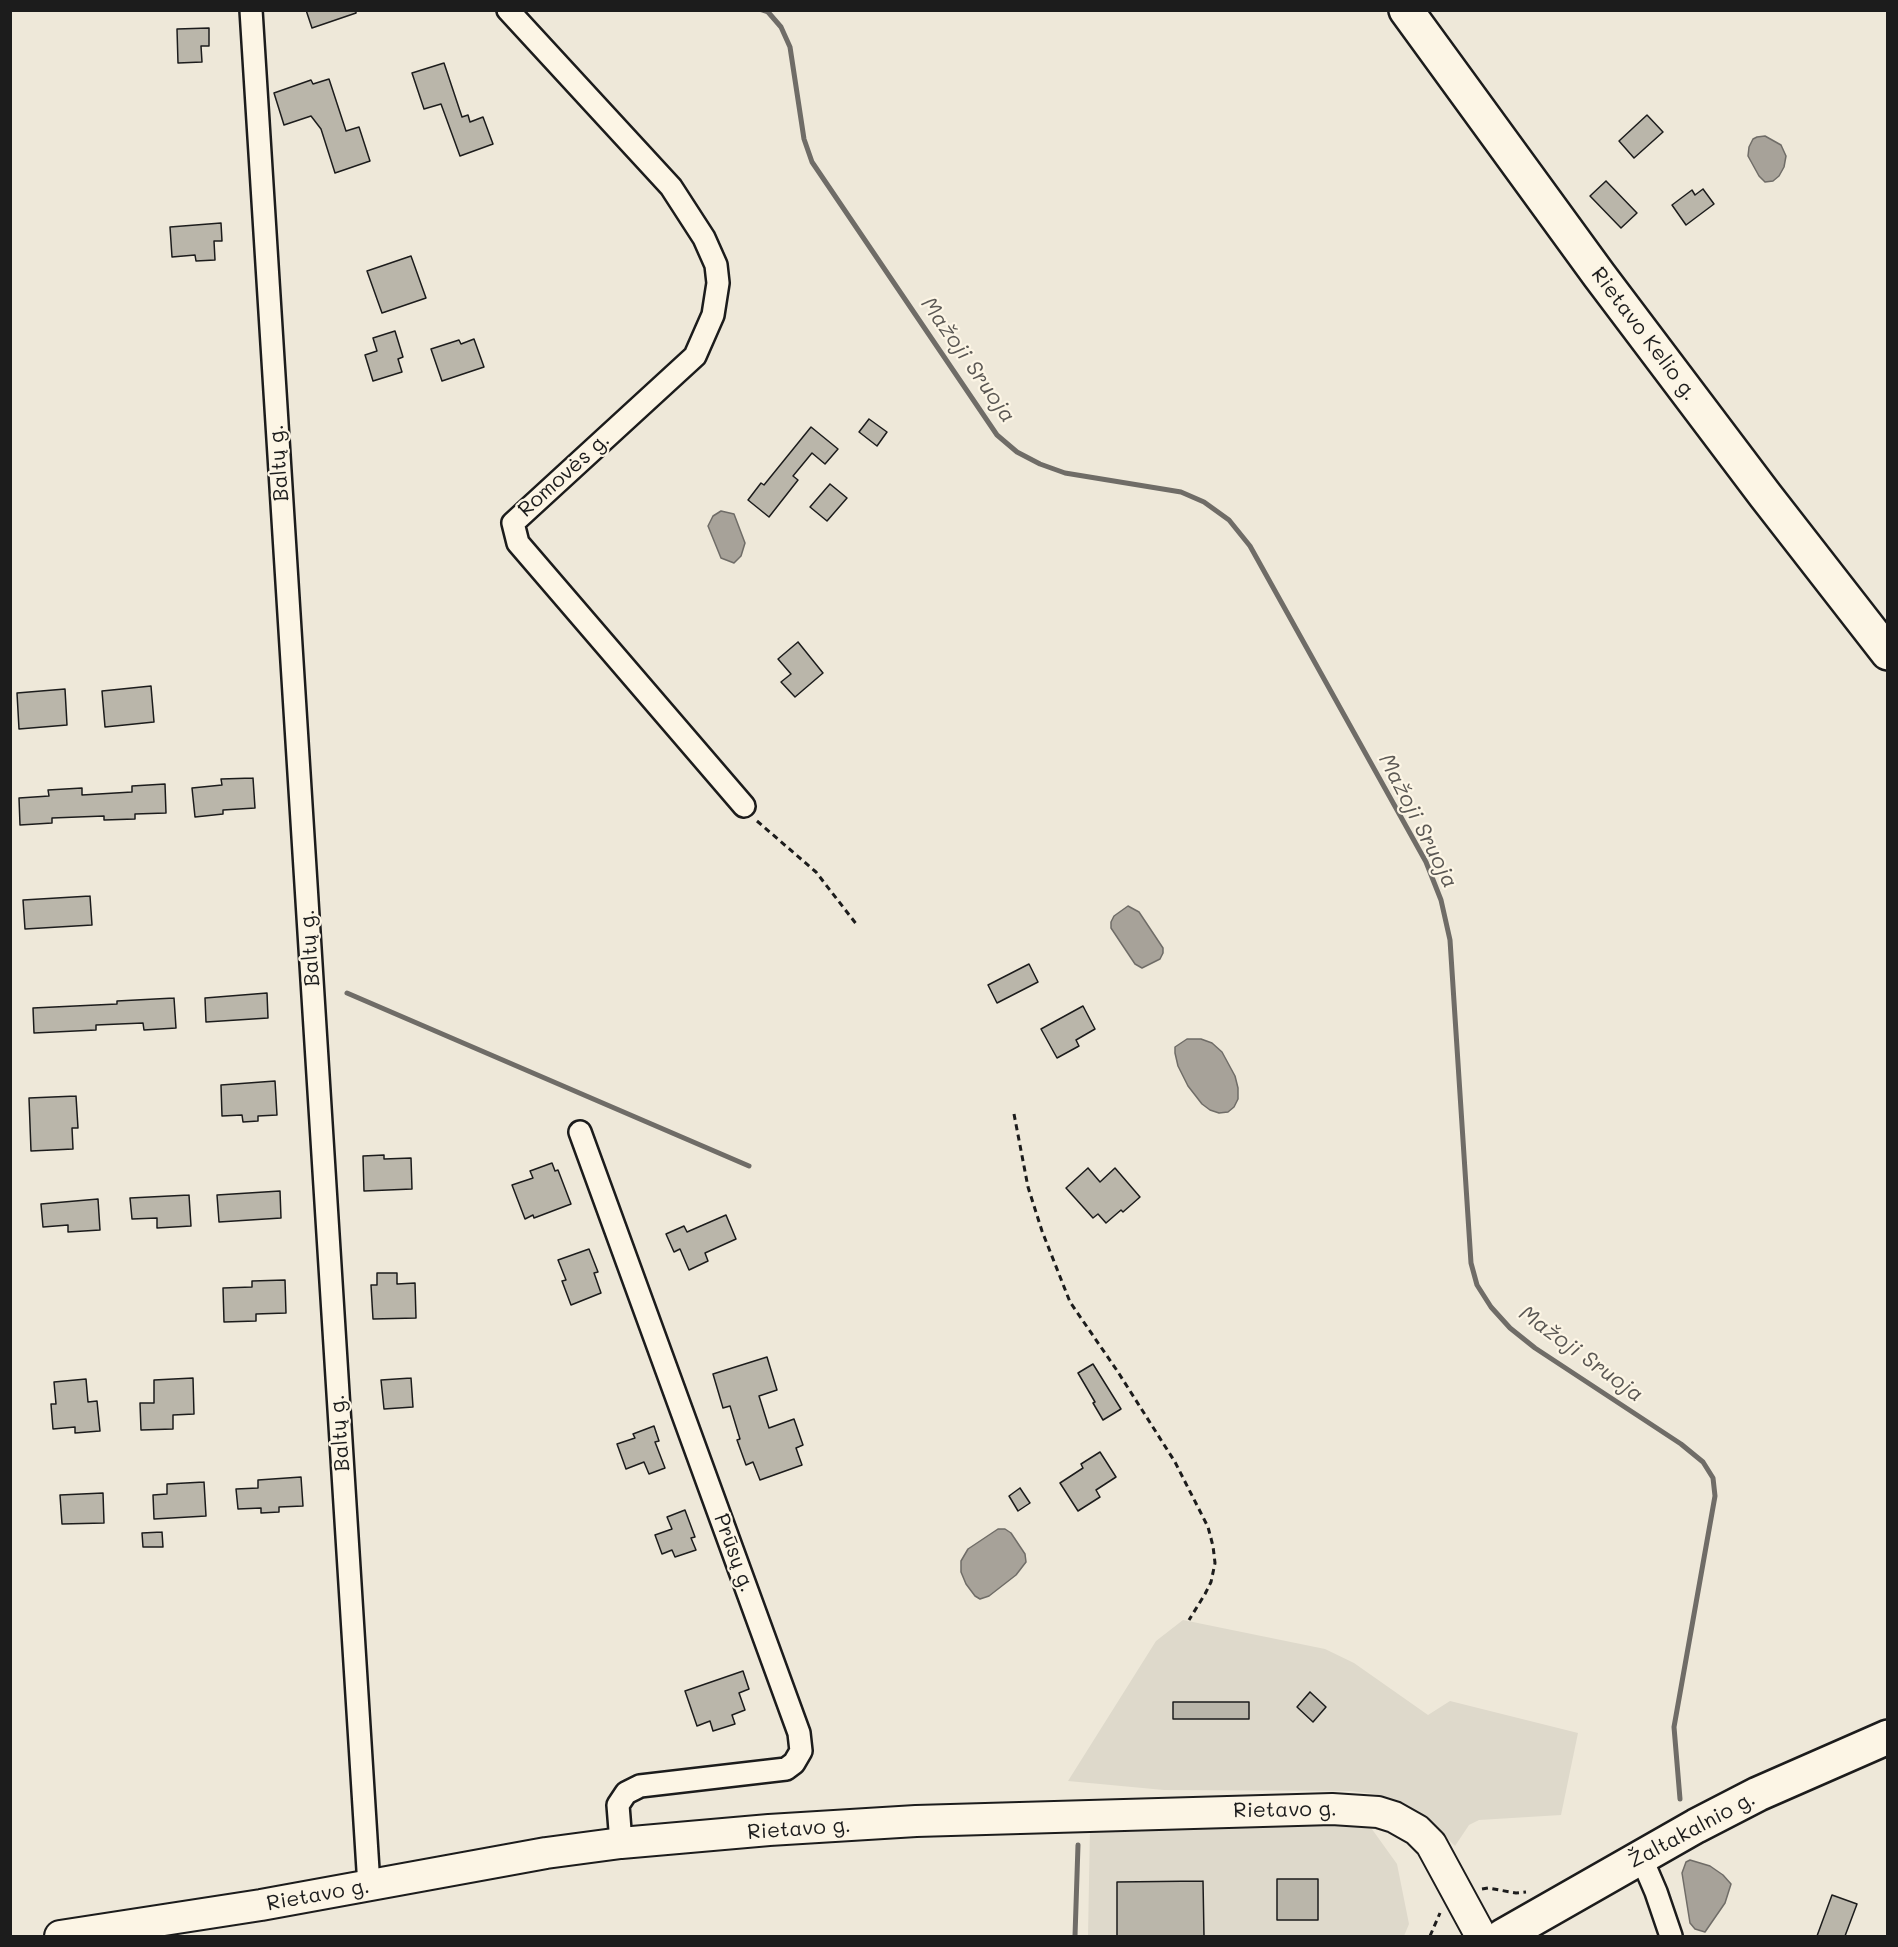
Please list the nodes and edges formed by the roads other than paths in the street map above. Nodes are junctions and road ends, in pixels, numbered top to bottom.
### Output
1 (250, 10) edge
2 (508, 10) edge
3 (1406, 10) edge
4 (1887, 653) edge
5 (744, 806) road end
6 (580, 1132) dead end
7 (1887, 1737) edge
8 (621, 1843) junction
9 (1641, 1857) junction
10 (369, 1886) junction
11 (60, 1936) edge
12 (1481, 1936) edge
13 (1503, 1936) edge
14 (1671, 1936) edge

1 - 10 street, Baltų g.
2 - 5 street, Romovės g.
3 - 4 main road, Rietavo Kelio g.
6 - 8 street, Prūsų g.
7 - 9 main road, Žaltakalnio g.
8 - 10 main road, Rietavo g.
8 - 12 main road, Rietavo g.
9 - 13 main road, Žaltakalnio g.
9 - 14 street
10 - 11 main road, Rietavo g.

